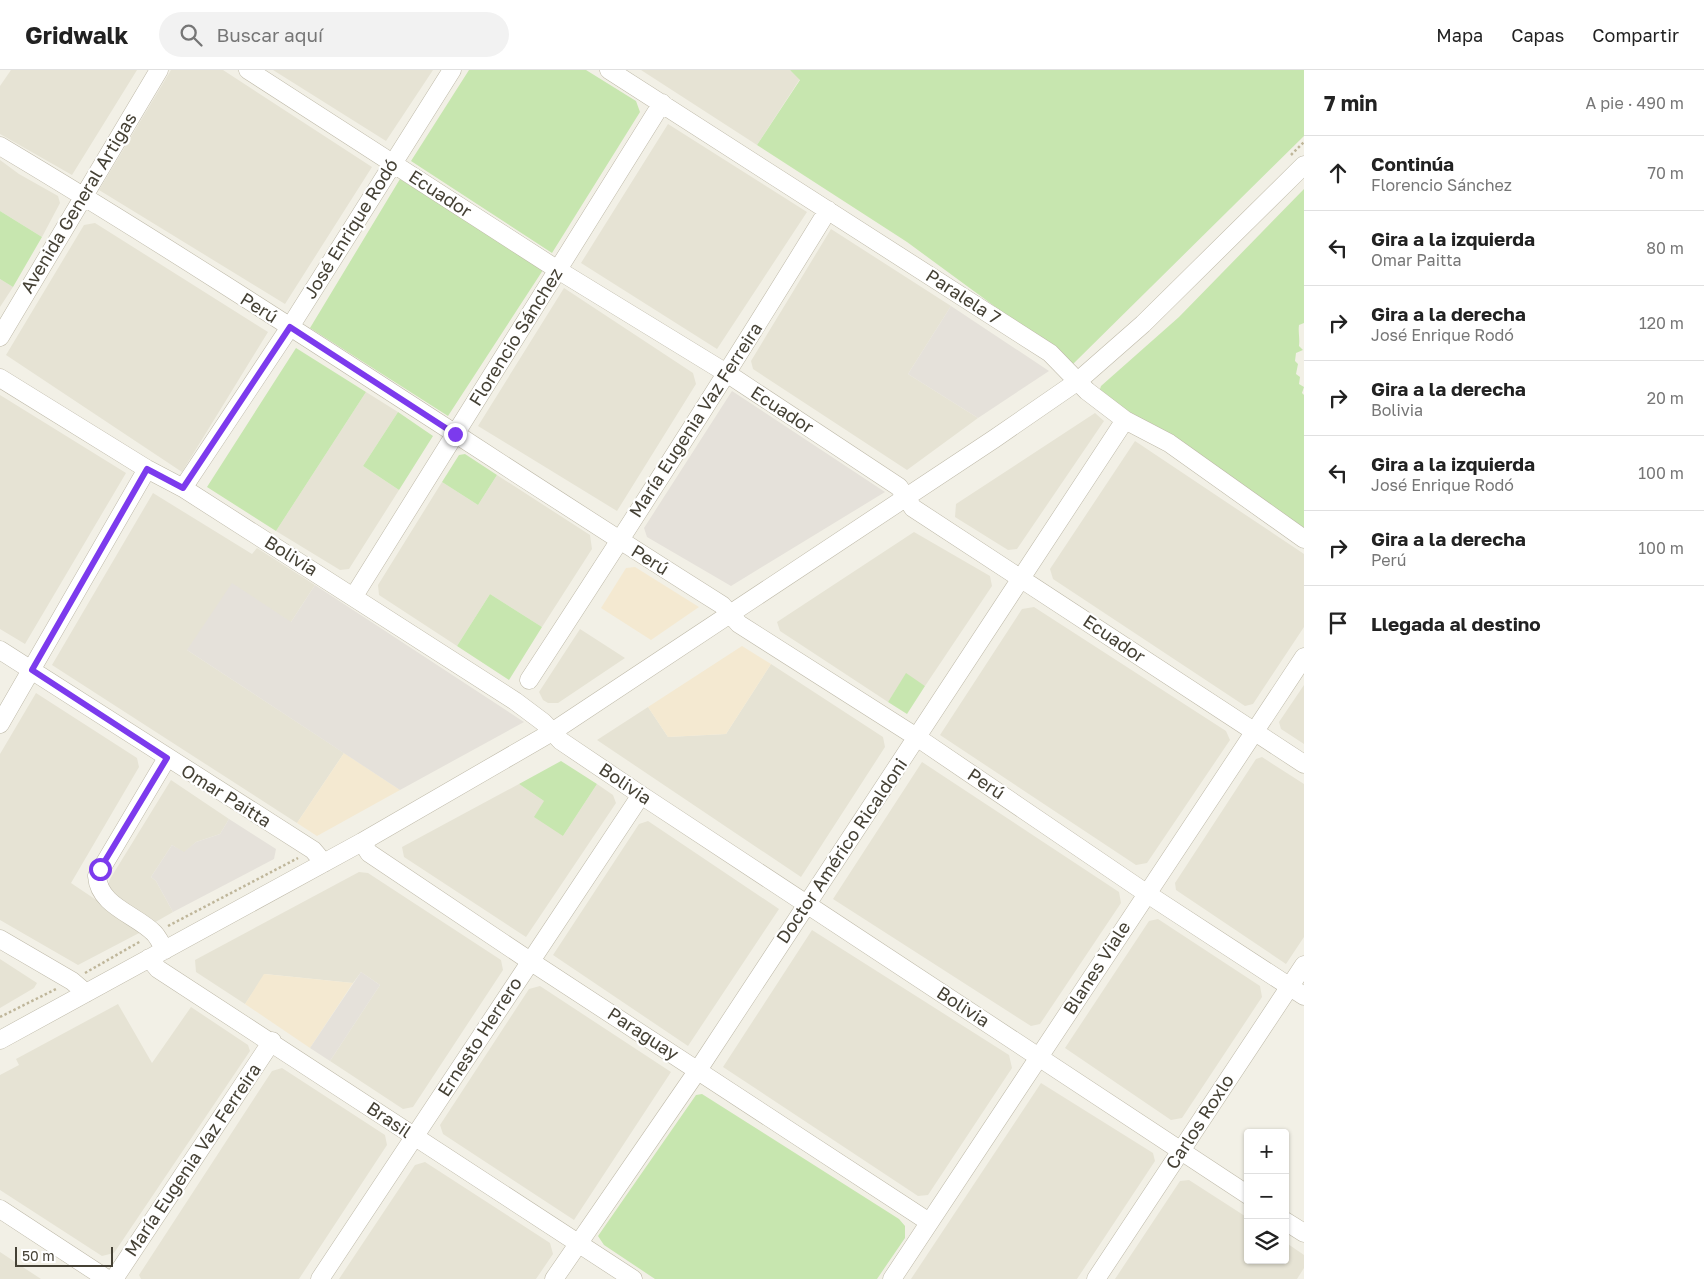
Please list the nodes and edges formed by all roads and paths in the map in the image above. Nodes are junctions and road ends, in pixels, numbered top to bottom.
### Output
1 (159, 70) edge
2 (248, 70) edge
3 (452, 70) edge
4 (609, 70) edge
5 (662, 103) junction
6 (1304, 142) edge
7 (0, 146) edge
8 (1297, 160) edge
9 (392, 162) junction
10 (83, 196) junction
11 (828, 210) junction
12 (558, 270) junction
13 (290, 327) junction
14 (0, 337) edge
15 (728, 374) junction
16 (0, 378) edge
17 (1078, 381) junction
18 (1125, 420) junction
19 (455, 434) junction
20 (147, 469) junction
21 (183, 488) junction
22 (906, 497) junction
23 (1304, 539) edge
24 (618, 540) junction
25 (1023, 578) junction
26 (354, 596) junction
27 (730, 614) junction
28 (0, 650) edge
29 (1304, 657) edge
30 (32, 670) junction
31 (529, 680) dead end
32 (0, 724) edge
33 (552, 732) junction
34 (1254, 732) junction
35 (918, 738) junction
36 (167, 758) junction
37 (1304, 764) edge
38 (641, 795) junction
39 (362, 842) junction
40 (318, 857) junction
41 (1146, 893) junction
42 (806, 904) junction
43 (154, 933) junction
44 (0, 940) edge
45 (165, 950) junction
46 (149, 958) junction
47 (530, 961) junction
48 (1304, 965) edge
49 (72, 981) junction
50 (1297, 991) edge
51 (86, 993) junction
52 (0, 1018) edge
53 (0, 1040) edge
54 (272, 1042) junction
55 (1039, 1057) junction
56 (698, 1070) junction
57 (415, 1137) junction
58 (1182, 1151) junction
59 (1244, 1193) edge
60 (0, 1210) edge
61 (929, 1222) junction
62 (1289, 1224) edge
63 (1304, 1233) edge
64 (578, 1242) junction
65 (107, 1279) edge
66 (114, 1279) edge
67 (320, 1279) edge
68 (554, 1279) edge
69 (633, 1279) edge
70 (892, 1279) edge
71 (1096, 1279) edge

1 - 10 street, Avenida General Artigas
2 - 9 street, Ecuador
3 - 9 street, José Enrique Rodó
4 - 5 street, Paralela 7
5 - 11 street, Paralela 7
5 - 12 street, Florencio Sánchez
6 - 8 path
7 - 10 street, Perú
8 - 17 street
9 - 12 street, Ecuador
9 - 13 street, José Enrique Rodó
10 - 13 street, Perú
10 - 14 street, Avenida General Artigas
11 - 15 street, María Eugenia Vaz Ferreira
11 - 17 street, Paralela 7
12 - 15 street, Ecuador
12 - 19 street, Florencio Sánchez
13 - 19 street, Perú
13 - 21 street, José Enrique Rodó
15 - 22 street, Ecuador
15 - 24 street, María Eugenia Vaz Ferreira
16 - 20 street, Bolivia
17 - 18 street, Paralela 7
17 - 22 street
18 - 23 street, Paralela 7
18 - 25 street, Doctor Américo Ricaldoni
19 - 24 street, Perú
19 - 26 street, Florencio Sánchez
20 - 21 street, Bolivia
20 - 30 street
21 - 26 street, Bolivia
22 - 25 street, Ecuador
22 - 27 street
24 - 27 street, Perú
24 - 31 street, María Eugenia Vaz Ferreira
25 - 34 street, Ecuador
25 - 35 street, Doctor Américo Ricaldoni
26 - 33 street, Bolivia
27 - 33 street
27 - 35 street, Perú
28 - 30 street, Omar Paitta
29 - 34 street, Blanes Viale
30 - 32 street
30 - 36 street, Omar Paitta
33 - 38 street, Bolivia
33 - 39 street
34 - 37 street, Ecuador
34 - 41 street, Blanes Viale
35 - 41 street, Perú
35 - 42 street, Doctor Américo Ricaldoni
36 - 40 street, Omar Paitta
36 - 43 street
38 - 42 street, Bolivia
38 - 47 street, Ernesto Herrero
39 - 40 street
39 - 47 street, Paraguay
40 - 43 path
40 - 45 street
41 - 50 street, Perú
41 - 55 street, Blanes Viale
42 - 55 street, Bolivia
42 - 56 street, Doctor Américo Ricaldoni
43 - 45 street
43 - 49 path
44 - 49 street
45 - 46 street
46 - 51 street
46 - 54 street, Brasil
47 - 56 street, Paraguay
47 - 57 street, Ernesto Herrero
48 - 50 street, Carlos Roxlo
49 - 51 street
49 - 52 path
50 - 58 street, Carlos Roxlo
51 - 53 street
54 - 57 street, Brasil
54 - 66 street, María Eugenia Vaz Ferreira
55 - 58 street, Bolivia
55 - 61 street, Blanes Viale
56 - 61 street, Paraguay
56 - 64 street, Doctor Américo Ricaldoni
57 - 64 street, Brasil
57 - 67 street, Ernesto Herrero
58 - 59 street, Bolivia
58 - 71 street, Carlos Roxlo
60 - 65 street
61 - 70 street, Blanes Viale
62 - 63 street
64 - 68 street, Doctor Américo Ricaldoni
64 - 69 street, Brasil

